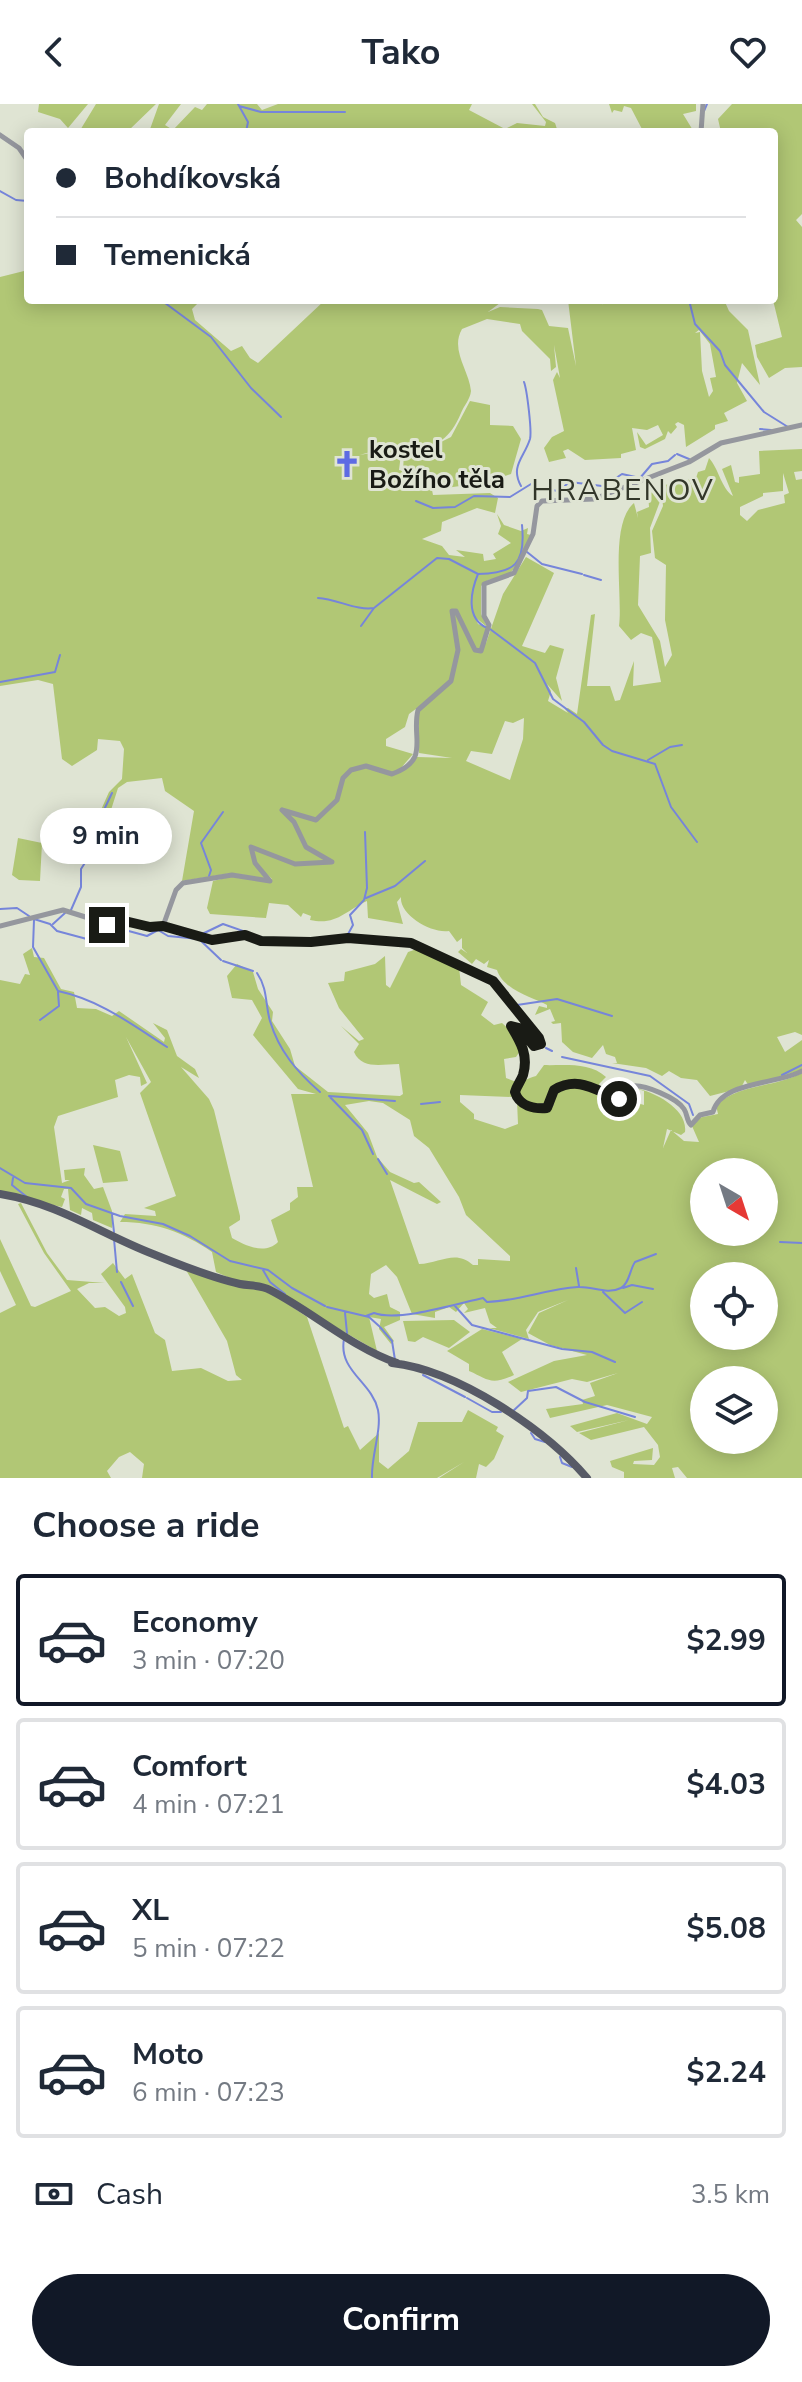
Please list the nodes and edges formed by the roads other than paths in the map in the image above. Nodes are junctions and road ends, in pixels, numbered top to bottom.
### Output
1 (703, 104) edge
2 (701, 128) edge
3 (0, 135) edge
4 (24, 155) edge
5 (802, 425) edge
6 (0, 926) edge
7 (163, 926) junction
8 (802, 1071) edge
9 (0, 1194) edge
10 (587, 1478) edge

1 - 2 street
3 - 4 street
5 - 7 street
6 - 7 street
7 - 8 street
9 - 10 main road

